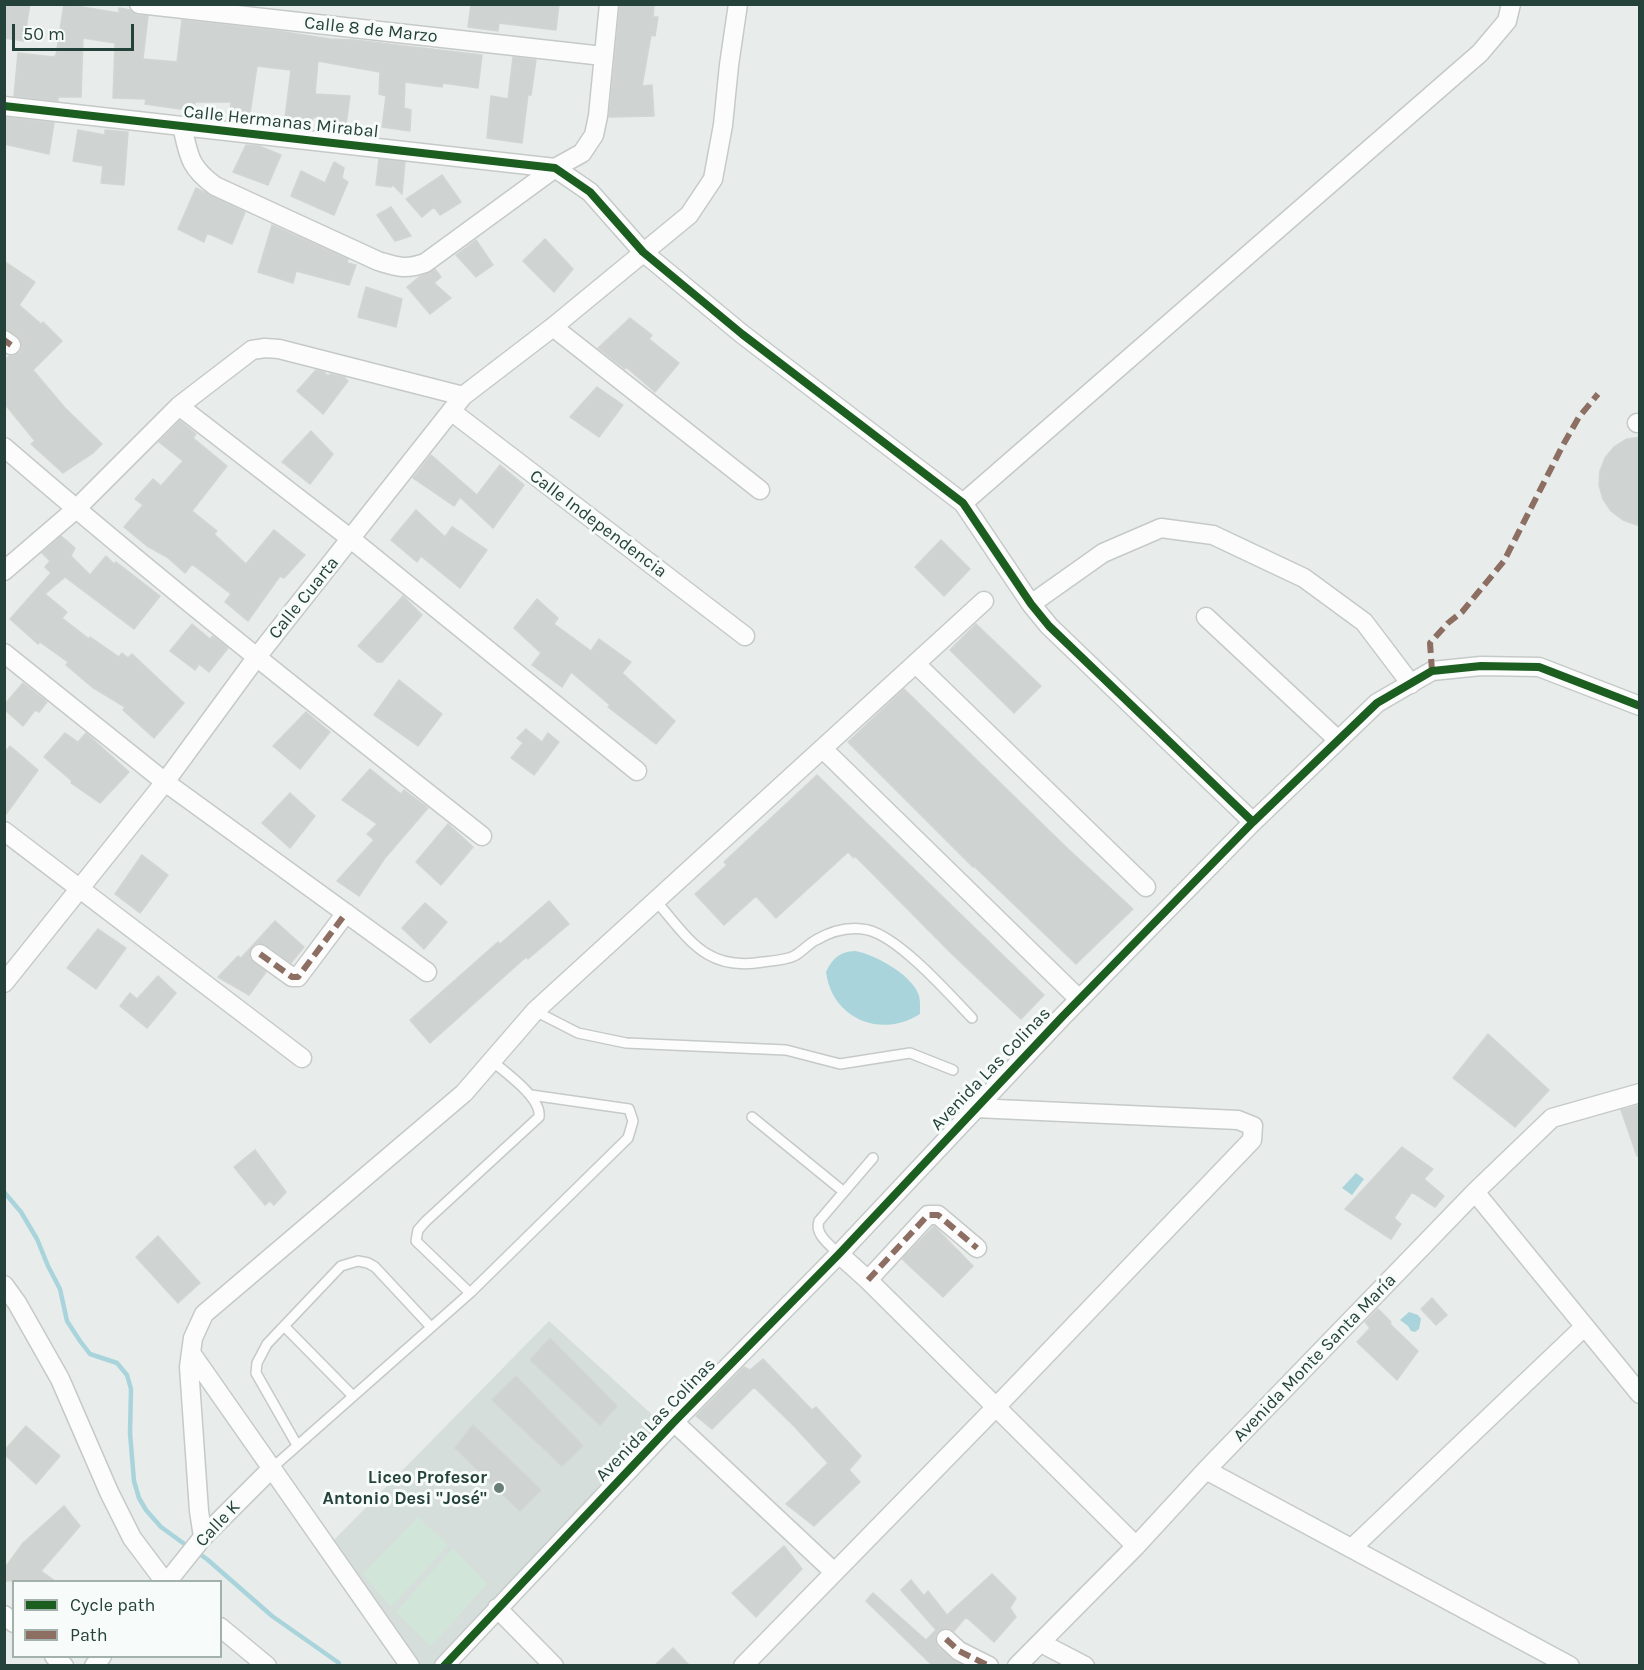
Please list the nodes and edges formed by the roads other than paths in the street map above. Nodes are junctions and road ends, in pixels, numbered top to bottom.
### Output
1 (139, 4) edge
2 (609, 4) edge
3 (738, 4) edge
4 (1511, 4) edge
5 (603, 56) junction
6 (4, 106) edge
7 (182, 126) junction
8 (555, 168) junction
9 (643, 252) junction
10 (553, 327) junction
11 (463, 396) junction
12 (179, 406) junction
13 (450, 411) junction
14 (4, 447) edge
15 (760, 490) dead end
16 (963, 503) junction
17 (75, 508) junction
18 (351, 540) junction
19 (4, 571) edge
20 (984, 601) dead end
21 (1031, 604) junction
22 (1206, 617) dead end
23 (745, 636) dead end
24 (4, 653) edge
25 (256, 658) junction
26 (916, 663) junction
27 (1411, 684) junction
28 (1640, 706) edge
29 (1338, 740) junction
30 (823, 749) junction
31 (637, 771) dead end
32 (165, 782) junction
33 (1253, 822) junction
34 (4, 831) edge
35 (482, 836) dead end
36 (1146, 887) dead end
37 (79, 888) junction
38 (656, 901) junction
39 (346, 914) junction
40 (260, 954) dead end
41 (427, 972) dead end
42 (4, 983) edge
43 (1079, 999) junction
44 (535, 1011) junction
45 (972, 1018) dead end
46 (302, 1058) dead end
47 (492, 1061) junction
48 (953, 1070) dead end
49 (1640, 1093) edge
50 (531, 1095) junction
51 (975, 1108) junction
52 (752, 1117) dead end
53 (873, 1158) dead end
54 (844, 1192) junction
55 (1475, 1192) junction
56 (977, 1248) dead end
57 (839, 1254) junction
58 (868, 1280) junction
59 (4, 1286) edge
60 (470, 1293) junction
61 (284, 1326) junction
62 (431, 1327) junction
63 (1584, 1327) junction
64 (191, 1353) junction
65 (1640, 1394) edge
66 (353, 1396) junction
67 (996, 1407) junction
68 (674, 1422) junction
69 (297, 1445) junction
70 (272, 1468) junction
71 (1206, 1470) junction
72 (200, 1540) junction
73 (1136, 1546) junction
74 (1352, 1548) junction
75 (833, 1571) junction
76 (165, 1580) edge
77 (167, 1580) edge
78 (497, 1608) junction
79 (222, 1629) edge
80 (946, 1639) dead end
81 (1041, 1643) junction
82 (267, 1665) edge
83 (410, 1665) edge
84 (444, 1665) edge
85 (554, 1665) edge
86 (743, 1665) edge
87 (989, 1665) edge
88 (1017, 1665) edge
89 (1085, 1665) edge
90 (1570, 1665) edge

1 - 5 street, Calle 8 de Marzo
2 - 5 street
3 - 9 street, Calle Cuarta
4 - 16 street
5 - 8 street
6 - 7 street, Calle Hermanas Mirabal
7 - 8 street, Calle Hermanas Mirabal
7 - 8 street
8 - 9 street
9 - 10 street, Calle Cuarta
9 - 16 street
10 - 11 street, Calle Cuarta
10 - 15 street
11 - 12 street
11 - 13 street, Calle Cuarta
12 - 17 street
12 - 18 street
13 - 18 street, Calle Cuarta
13 - 23 street, Calle Independencia
14 - 17 street
16 - 21 street
17 - 19 street
17 - 25 street
18 - 25 street, Calle Cuarta
18 - 31 street
20 - 26 street
21 - 27 street
21 - 33 street
22 - 29 street
24 - 32 street
25 - 32 street, Calle Cuarta
25 - 35 street
26 - 30 street
26 - 36 street
27 - 28 street, Avenida Las Colinas
27 - 29 street, Avenida Las Colinas
29 - 33 street, Avenida Las Colinas
30 - 38 street
30 - 43 street
32 - 37 street, Calle Cuarta
32 - 39 street
33 - 43 street, Avenida Las Colinas
34 - 37 street
37 - 42 street, Calle Cuarta
37 - 46 street
38 - 44 street
38 - 45 lane
39 - 40 street
39 - 41 street
43 - 51 street, Avenida Las Colinas
44 - 47 street
44 - 48 lane
47 - 50 lane
47 - 64 street
49 - 55 street, Avenida Monte Santa María
50 - 60 lane
50 - 60 lane
51 - 57 street, Avenida Las Colinas
51 - 67 street
52 - 54 lane
53 - 54 lane
54 - 57 lane
55 - 63 street
55 - 71 street, Avenida Monte Santa María
56 - 58 street
57 - 58 street
57 - 68 street, Avenida Las Colinas
58 - 67 street
59 - 76 street
60 - 62 lane
61 - 62 lane
61 - 66 lane
61 - 69 lane
62 - 66 lane
63 - 65 street
63 - 74 street
64 - 70 street
64 - 72 street
66 - 69 lane
67 - 73 street
67 - 75 street
68 - 75 street
68 - 78 street, Avenida Las Colinas
69 - 70 lane
70 - 72 street, Calle K
70 - 83 street
71 - 73 street, Avenida Monte Santa María
71 - 74 street
72 - 77 street, Calle K
73 - 81 street, Avenida Monte Santa María
74 - 90 street
75 - 86 street
78 - 84 street, Avenida Las Colinas
78 - 85 street
79 - 82 street
80 - 87 street
81 - 88 street, Avenida Monte Santa María
81 - 89 street

